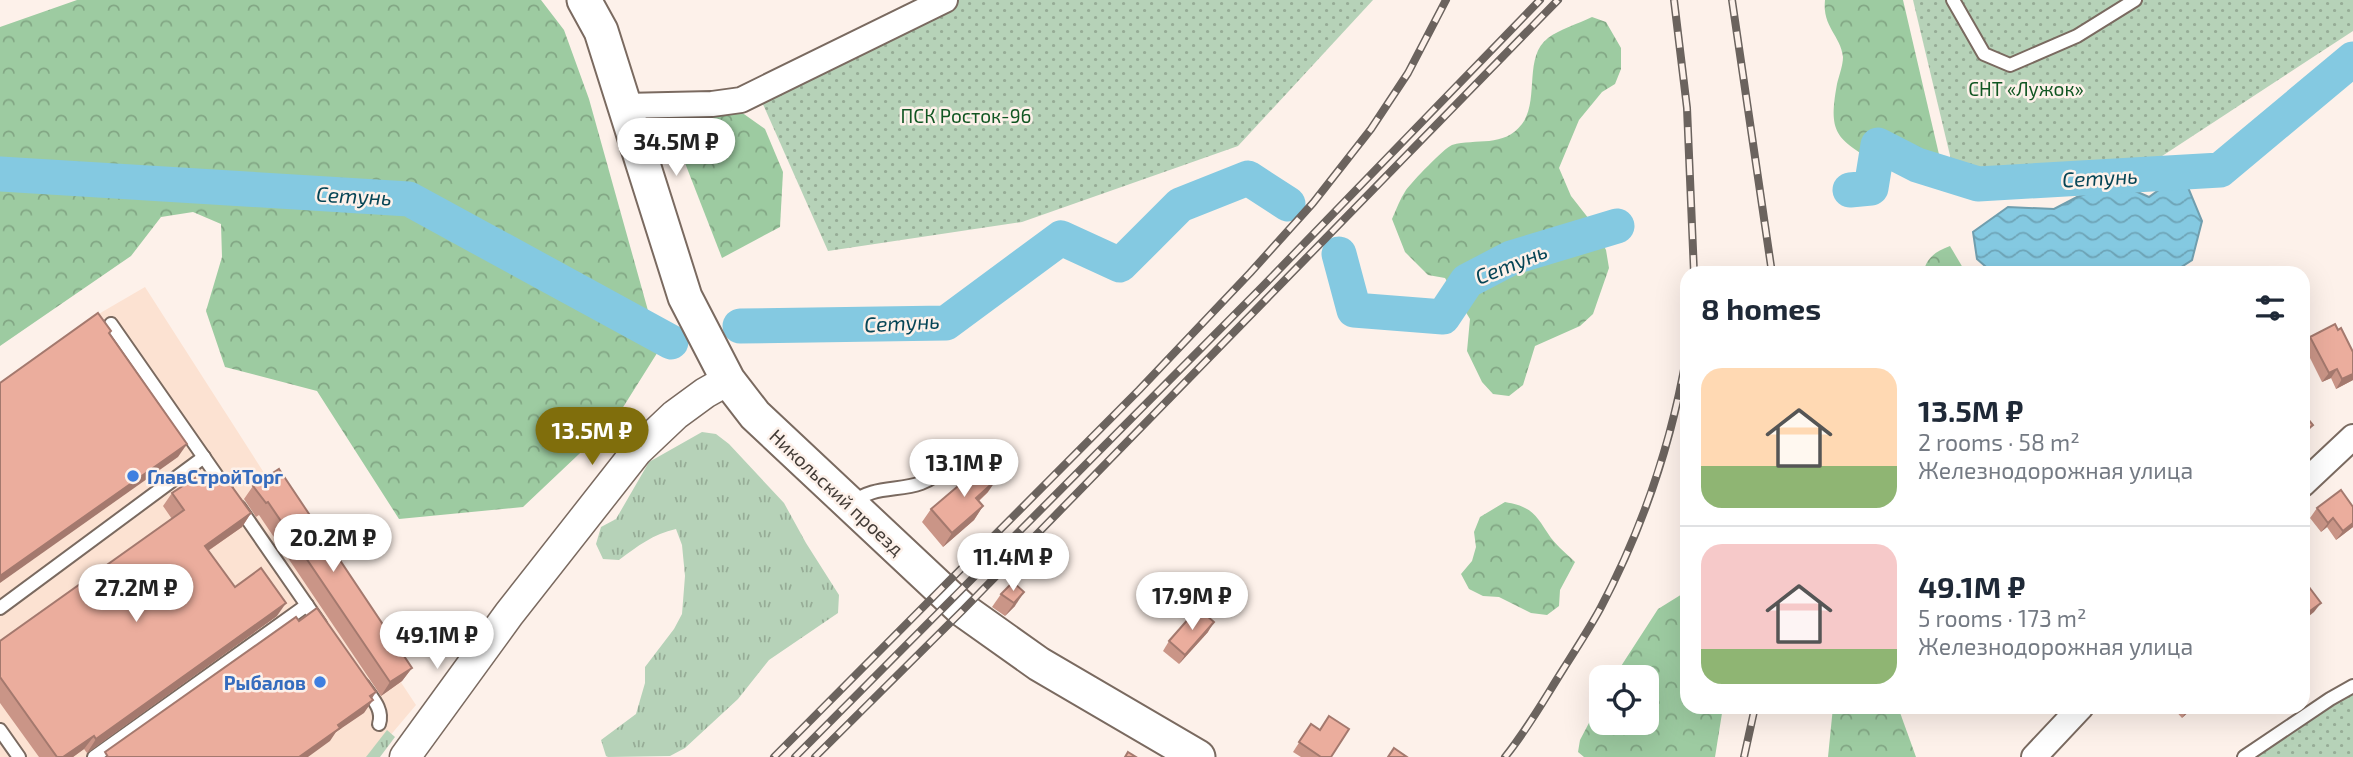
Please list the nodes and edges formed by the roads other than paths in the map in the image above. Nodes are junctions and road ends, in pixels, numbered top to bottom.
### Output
1 (584, 0) edge
2 (945, 0) edge
3 (1953, 0) edge
4 (2135, 0) edge
5 (624, 106) junction
6 (111, 324) dead end
7 (728, 380) junction
8 (2353, 437) edge
9 (204, 457) junction
10 (947, 465) dead end
11 (2310, 477) edge
12 (850, 504) junction
13 (307, 605) junction
14 (0, 608) edge
15 (330, 638) edge
16 (354, 672) edge
17 (2353, 686) edge
18 (2310, 712) edge
19 (2074, 714) edge
20 (2308, 714) edge
21 (379, 724) dead end
22 (0, 730) edge
23 (19, 757) edge
24 (94, 757) edge
25 (405, 757) edge
26 (1198, 757) edge
27 (2034, 757) edge
28 (2244, 757) edge

1 - 5 main road, Никольский проезд
2 - 5 street
3 - 4 lane
5 - 7 main road, Никольский проезд
6 - 9 lane
7 - 12 main road, Никольский проезд
7 - 25 street
8 - 11 street
9 - 13 lane
9 - 14 lane
10 - 12 lane
12 - 26 main road, Никольский проезд
13 - 15 lane
13 - 24 lane
16 - 21 lane
17 - 18 lane
19 - 27 street
20 - 28 lane
22 - 23 lane

